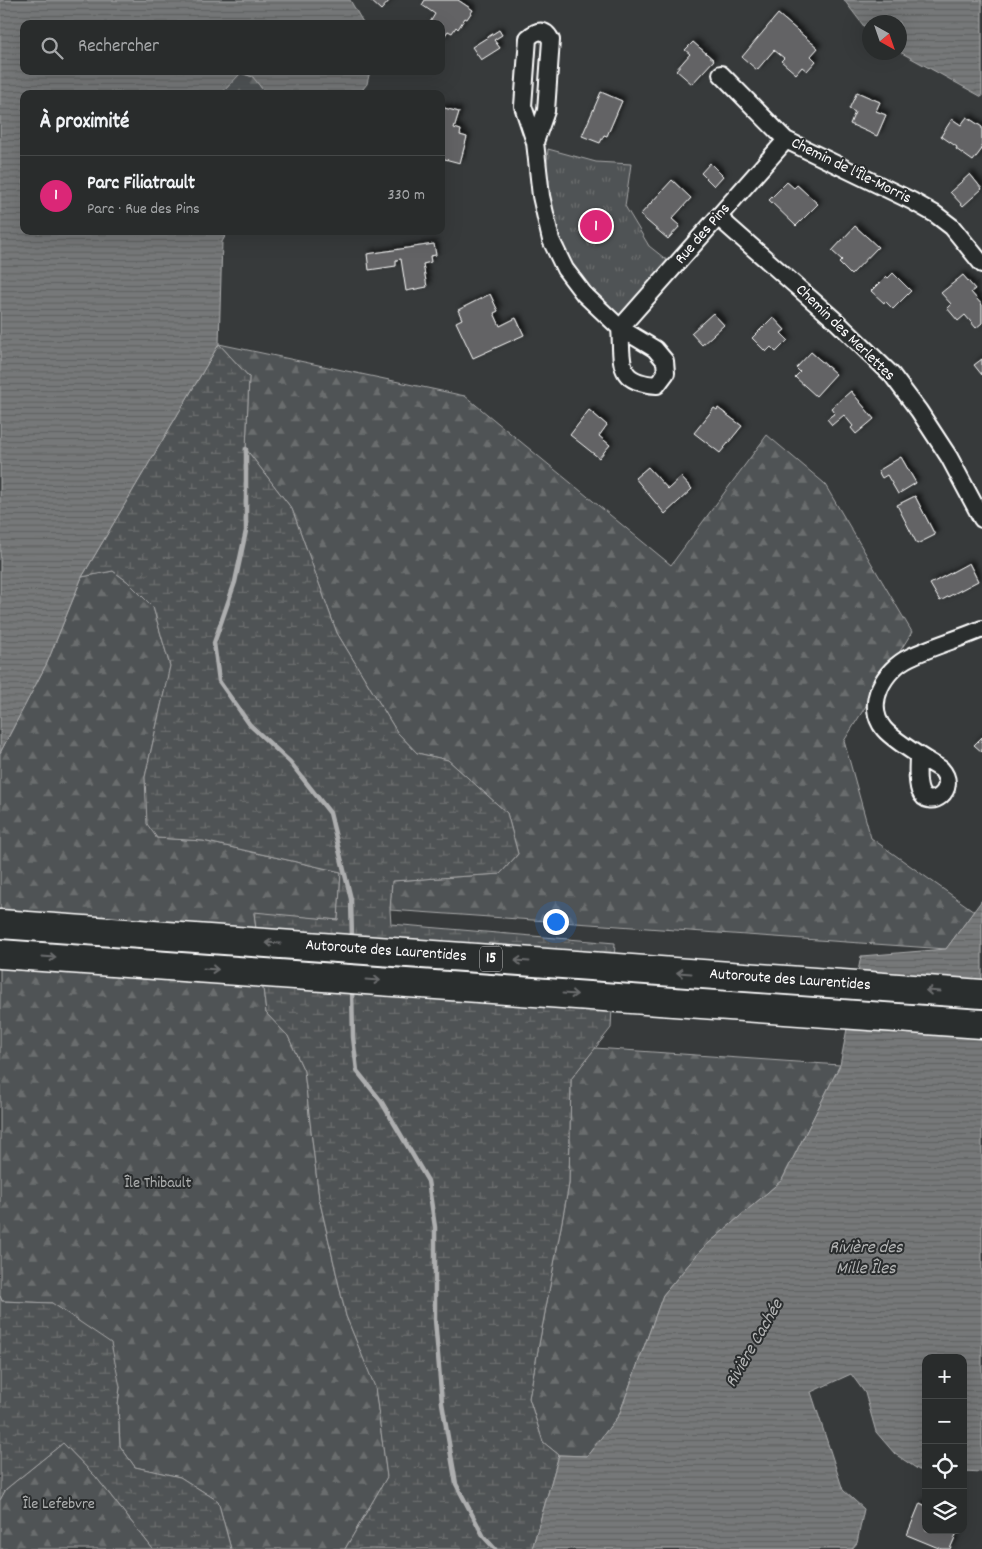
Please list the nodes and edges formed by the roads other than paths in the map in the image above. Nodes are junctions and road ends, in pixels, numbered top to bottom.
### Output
1 (722, 74) dead end
2 (786, 140) junction
3 (535, 142) junction
4 (718, 217) junction
5 (982, 264) edge
6 (982, 519) edge
7 (982, 629) edge
8 (918, 755) dead end
9 (0, 924) edge
10 (0, 954) edge
11 (982, 994) edge
12 (982, 1024) edge

1 - 2 street, Chemin de l'Île-Morris
2 - 4 street, Rue des Pins
2 - 5 street, Chemin de l'Île-Morris
3 - 3 street, Rue des Pins
3 - 4 street, Rue des Pins
4 - 6 street, Chemin des Merlettes
7 - 8 street
11 -> 9 highway, Autoroute des Laurentides / 15
10 -> 12 highway, Autoroute des Laurentides / 15

